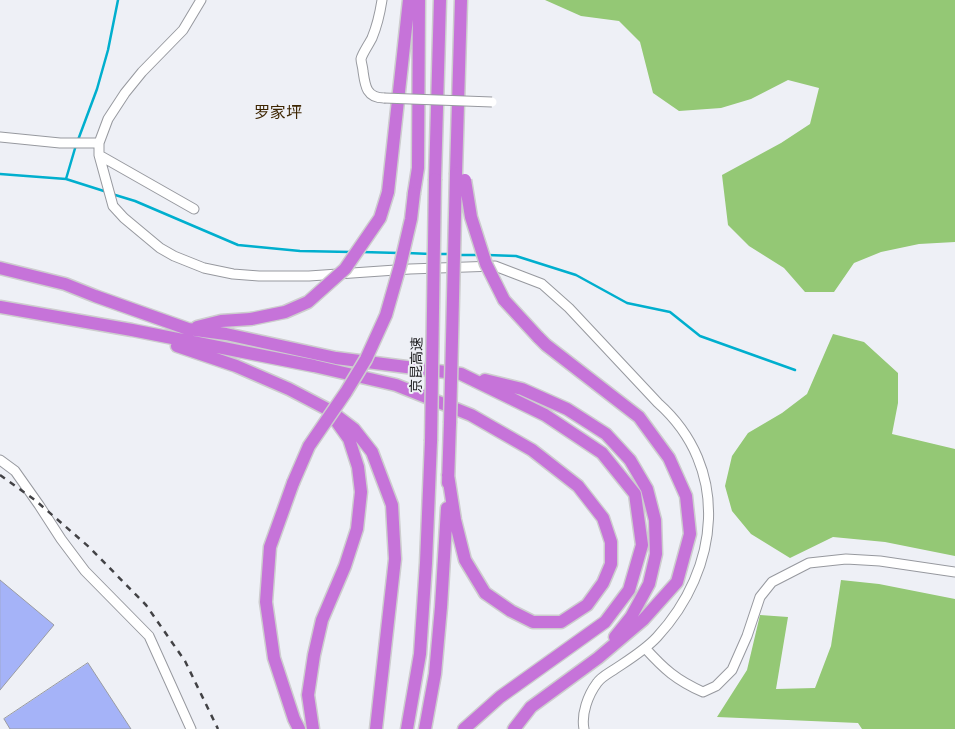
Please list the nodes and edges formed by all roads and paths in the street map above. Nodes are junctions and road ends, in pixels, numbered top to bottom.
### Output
1 (201, 0) edge
2 (382, 0) edge
3 (409, 0) edge
4 (420, 0) edge
5 (440, 0) edge
6 (461, 0) edge
7 (492, 102) dead end
8 (0, 138) edge
9 (99, 144) junction
10 (99, 154) junction
11 (461, 176) junction
12 (194, 209) dead end
13 (2, 268) edge
14 (2, 307) edge
15 (188, 329) junction
16 (132, 330) junction
17 (461, 374) junction
18 (329, 410) junction
19 (0, 460) edge
20 (448, 475) junction
21 (955, 572) edge
22 (645, 648) junction
23 (598, 658) junction
24 (191, 729) edge
25 (299, 729) edge
26 (313, 729) edge
27 (376, 729) edge
28 (407, 729) edge
29 (425, 729) edge
30 (464, 729) edge
31 (514, 729) edge
32 (584, 729) edge

1 - 9 street
2 - 7 street, bridge
3 - 15 highway, bridge
4 - 25 highway, bridge
5 - 28 highway, 京昆高速, bridge
6 - 11 highway
8 - 9 street
9 - 10 street
10 - 12 street
10 - 22 street
11 - 20 highway, bridge
11 - 23 highway, bridge
13 - 15 highway
14 - 16 highway
15 - 17 highway
16 - 18 highway
16 - 20 highway
17 - 23 highway
17 - 30 highway
18 - 26 highway
18 - 27 highway
19 - 24 street
20 - 29 highway
21 - 22 street
22 - 32 street
23 - 31 highway

